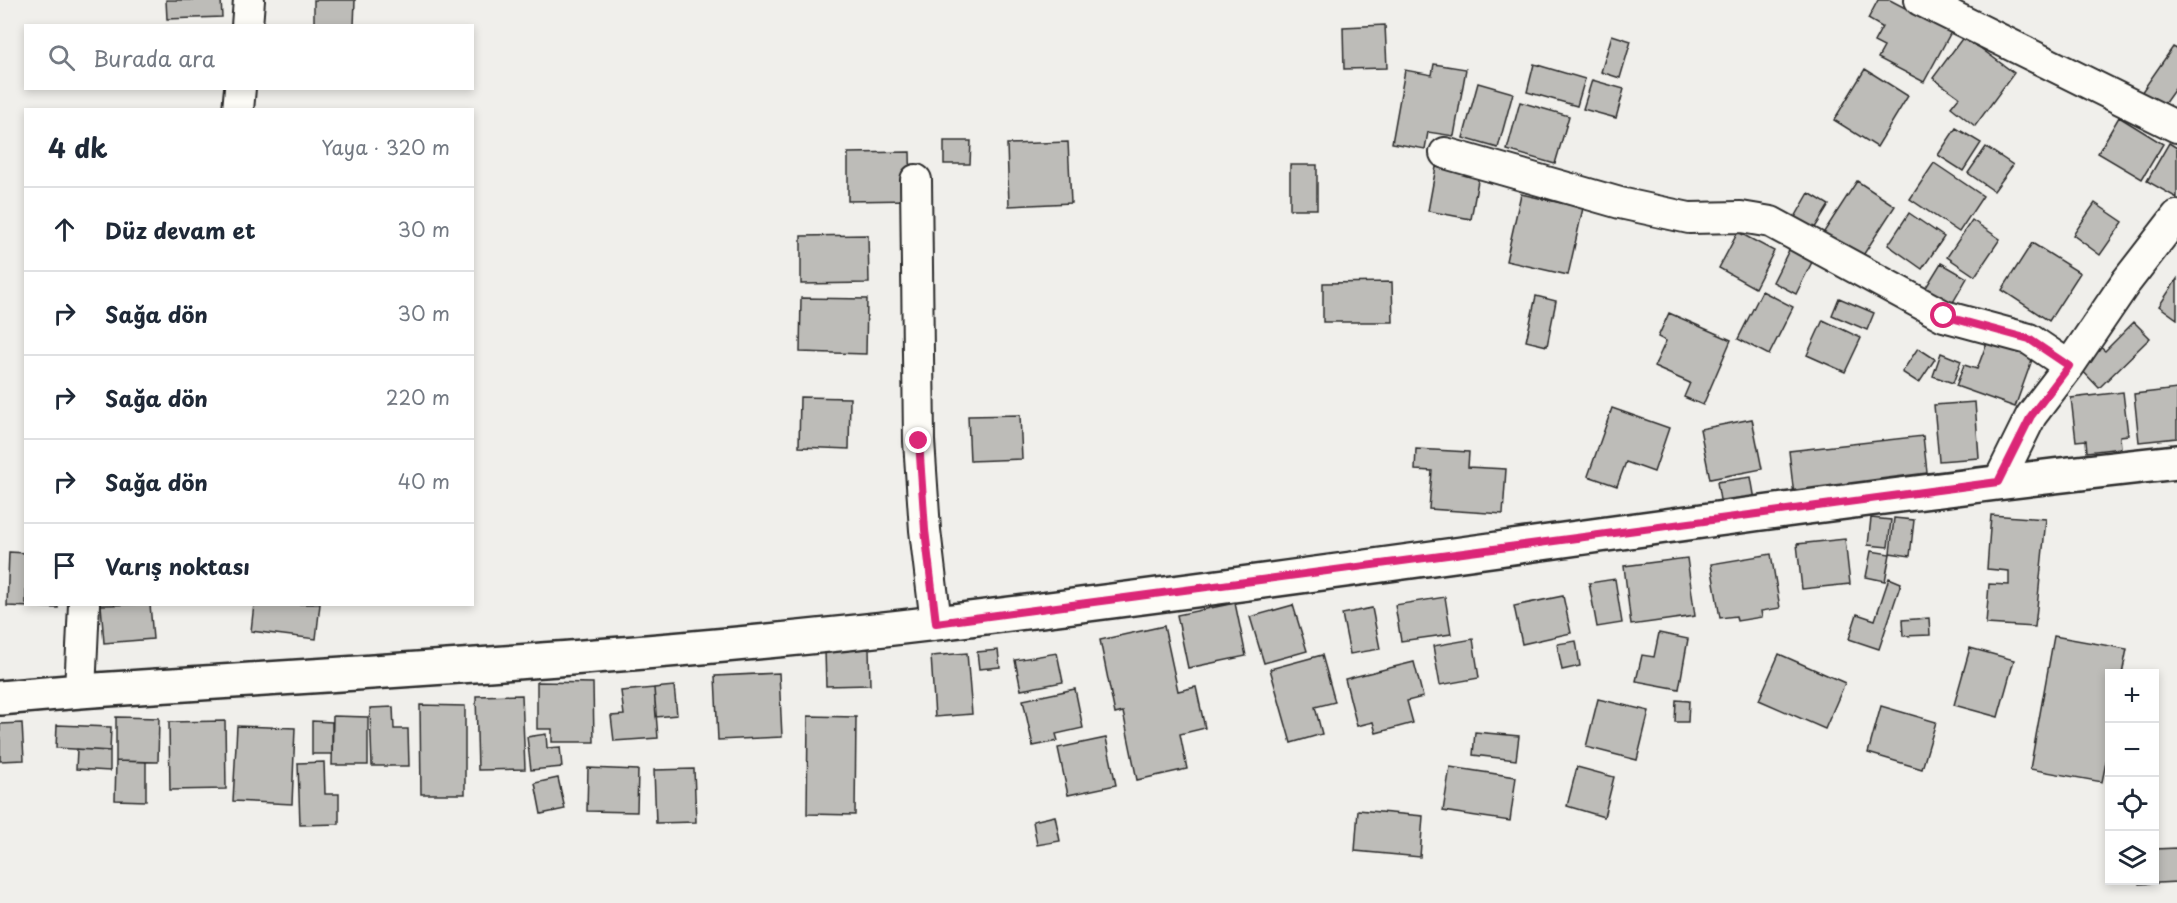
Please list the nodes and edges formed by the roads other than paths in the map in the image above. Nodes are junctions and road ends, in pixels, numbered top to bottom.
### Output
1 (249, 0) edge
2 (1920, 0) edge
3 (247, 24) edge
4 (240, 90) edge
5 (238, 108) edge
6 (2177, 127) edge
7 (1445, 153) dead end
8 (916, 180) dead end
9 (2177, 216) edge
10 (2069, 366) junction
11 (2177, 462) edge
12 (1998, 482) junction
13 (84, 606) edge
14 (936, 623) junction
15 (80, 691) junction
16 (0, 698) edge

1 - 3 street
2 - 6 street
4 - 5 street
7 - 10 street
8 - 14 street
9 - 10 street
10 - 12 street
11 - 12 street
12 - 14 street
13 - 15 street
14 - 15 street
15 - 16 street

